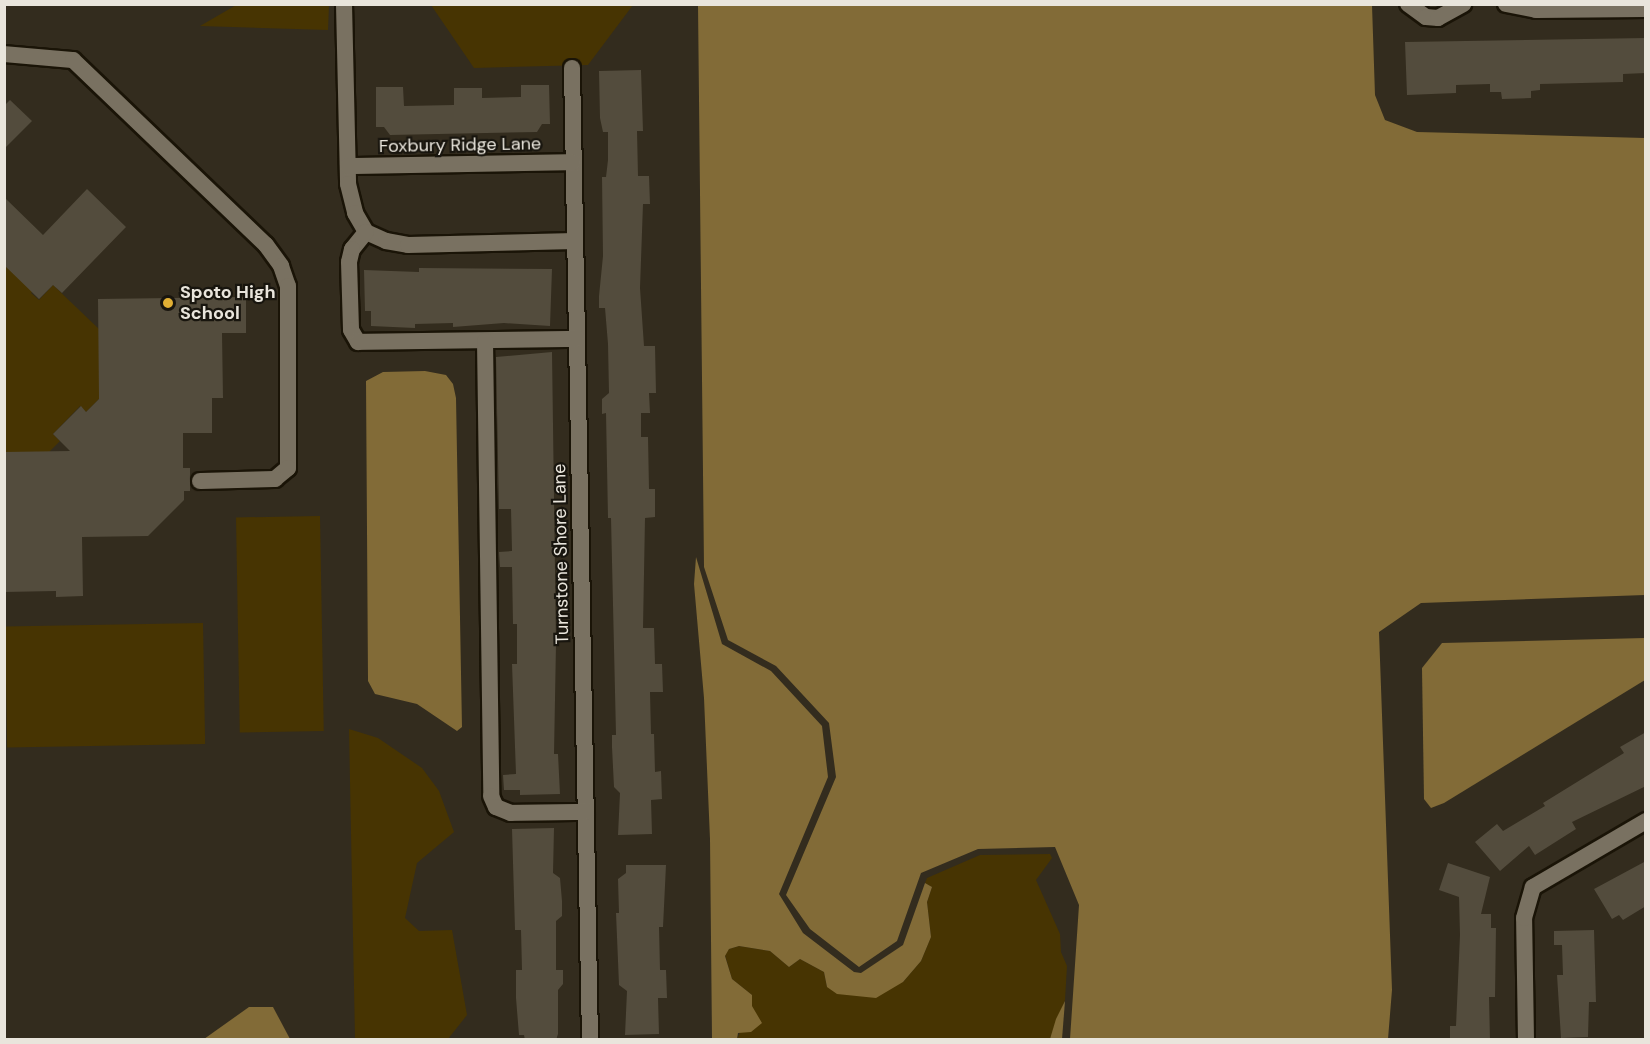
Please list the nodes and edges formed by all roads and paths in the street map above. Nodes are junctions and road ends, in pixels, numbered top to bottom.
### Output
1 (345, 4) edge
2 (1408, 4) edge
3 (1463, 4) edge
4 (1506, 4) edge
5 (1646, 9) edge
6 (4, 54) edge
7 (572, 68) dead end
8 (573, 162) junction
9 (348, 166) junction
10 (366, 232) junction
11 (575, 241) junction
12 (577, 339) junction
13 (485, 341) junction
14 (200, 481) dead end
15 (586, 812) junction
16 (1646, 821) edge
17 (590, 1040) edge
18 (1526, 1040) edge

1 - 9 street
2 - 3 street
4 - 5 street
6 - 14 street
7 - 8 street, Turnstone Shore Lane
8 - 9 street, Foxbury Ridge Lane
8 - 11 street, Turnstone Shore Lane
9 - 10 street
10 - 11 street
10 - 13 street
11 - 12 street, Turnstone Shore Lane
12 - 13 street
12 - 15 street, Turnstone Shore Lane
13 - 15 street
15 - 17 street, Turnstone Shore Lane
16 - 18 street

